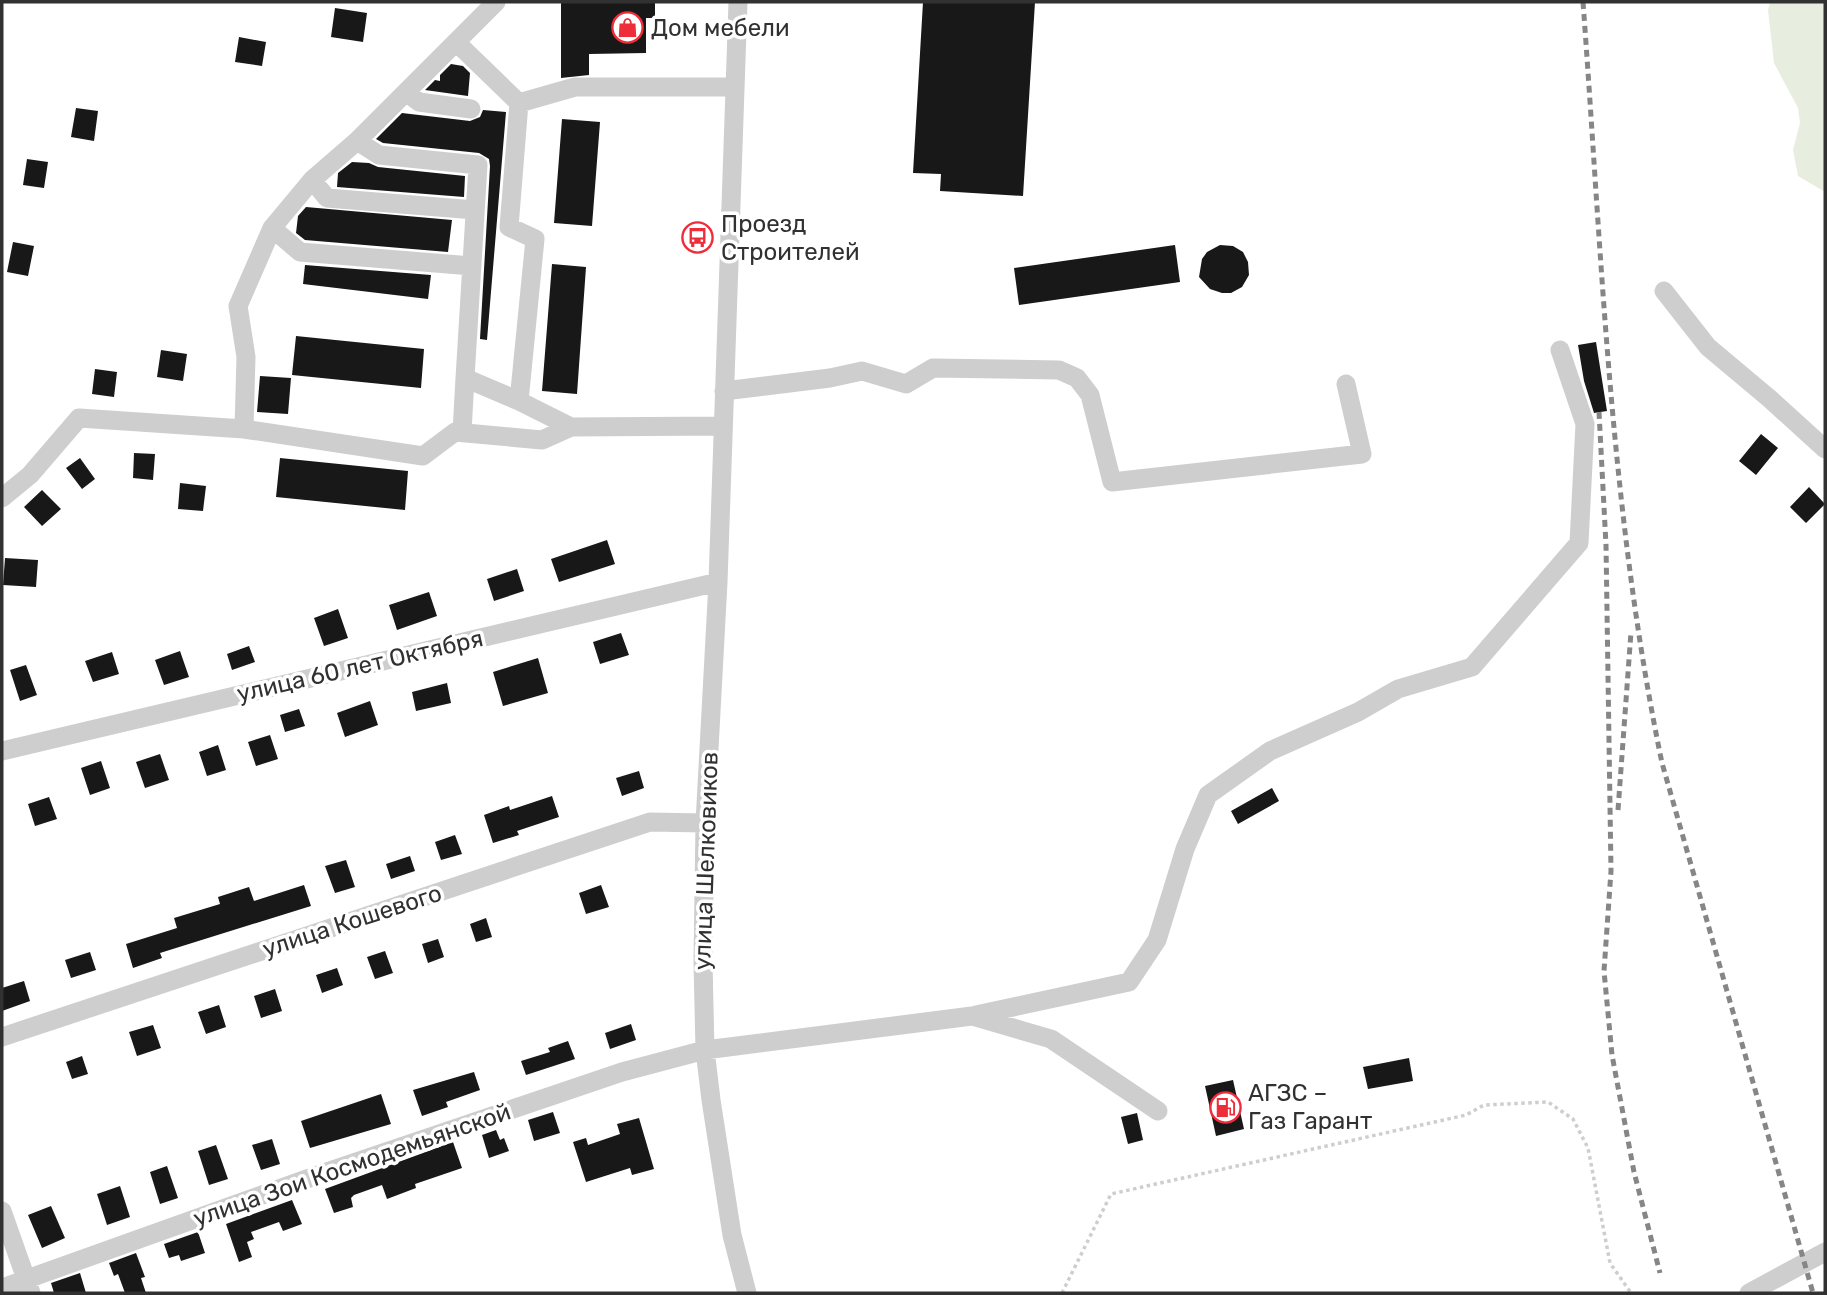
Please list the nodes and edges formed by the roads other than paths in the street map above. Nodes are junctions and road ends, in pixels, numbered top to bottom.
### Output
1 (496, 2) edge
2 (738, 2) edge
3 (456, 42) junction
4 (735, 87) junction
5 (406, 92) junction
6 (519, 103) junction
7 (471, 109) dead end
8 (358, 141) junction
9 (312, 180) junction
10 (475, 211) junction
11 (272, 228) junction
12 (472, 266) junction
13 (1664, 291) dead end
14 (1560, 350) dead end
15 (465, 378) junction
16 (1346, 384) dead end
17 (724, 391) junction
18 (519, 401) junction
19 (722, 426) junction
20 (571, 427) junction
21 (244, 429) junction
22 (462, 432) junction
23 (1825, 449) edge
24 (2, 498) edge
25 (718, 582) junction
26 (2, 751) edge
27 (705, 823) junction
28 (972, 1016) junction
29 (2, 1037) edge
30 (705, 1050) junction
31 (1158, 1111) dead end
32 (2, 1212) edge
33 (1825, 1252) edge
34 (28, 1287) edge
35 (2, 1289) edge
36 (747, 1293) edge
37 (1749, 1293) edge

1 - 3 street
2 - 4 street, улица Шелковиков
3 - 5 street
3 - 6 street
4 - 6 street
4 - 17 street, улица Шелковиков
5 - 7 street
5 - 8 street
6 - 18 street
8 - 9 street
8 - 10 street
9 - 10 street
9 - 11 street
10 - 12 street
11 - 12 street
11 - 21 street
12 - 15 street
13 - 23 street
14 - 28 street, улица Зои Космодемьянской
15 - 18 street
15 - 22 street
16 - 17 street
17 - 19 street, улица Шелковиков
18 - 20 street
19 - 20 street
19 - 25 street, улица Шелковиков
20 - 22 street
21 - 22 street
21 - 24 street
25 - 26 street, улица 60 лет Октября
25 - 27 street, улица Шелковиков
27 - 29 street, улица Кошевого
27 - 30 street, улица Шелковиков
28 - 30 street, улица Зои Космодемьянской
28 - 31 street
30 - 34 street, улица Зои Космодемьянской
30 - 36 street, улица Шелковиков
32 - 34 street
33 - 37 street
34 - 35 street, улица Зои Космодемьянской

